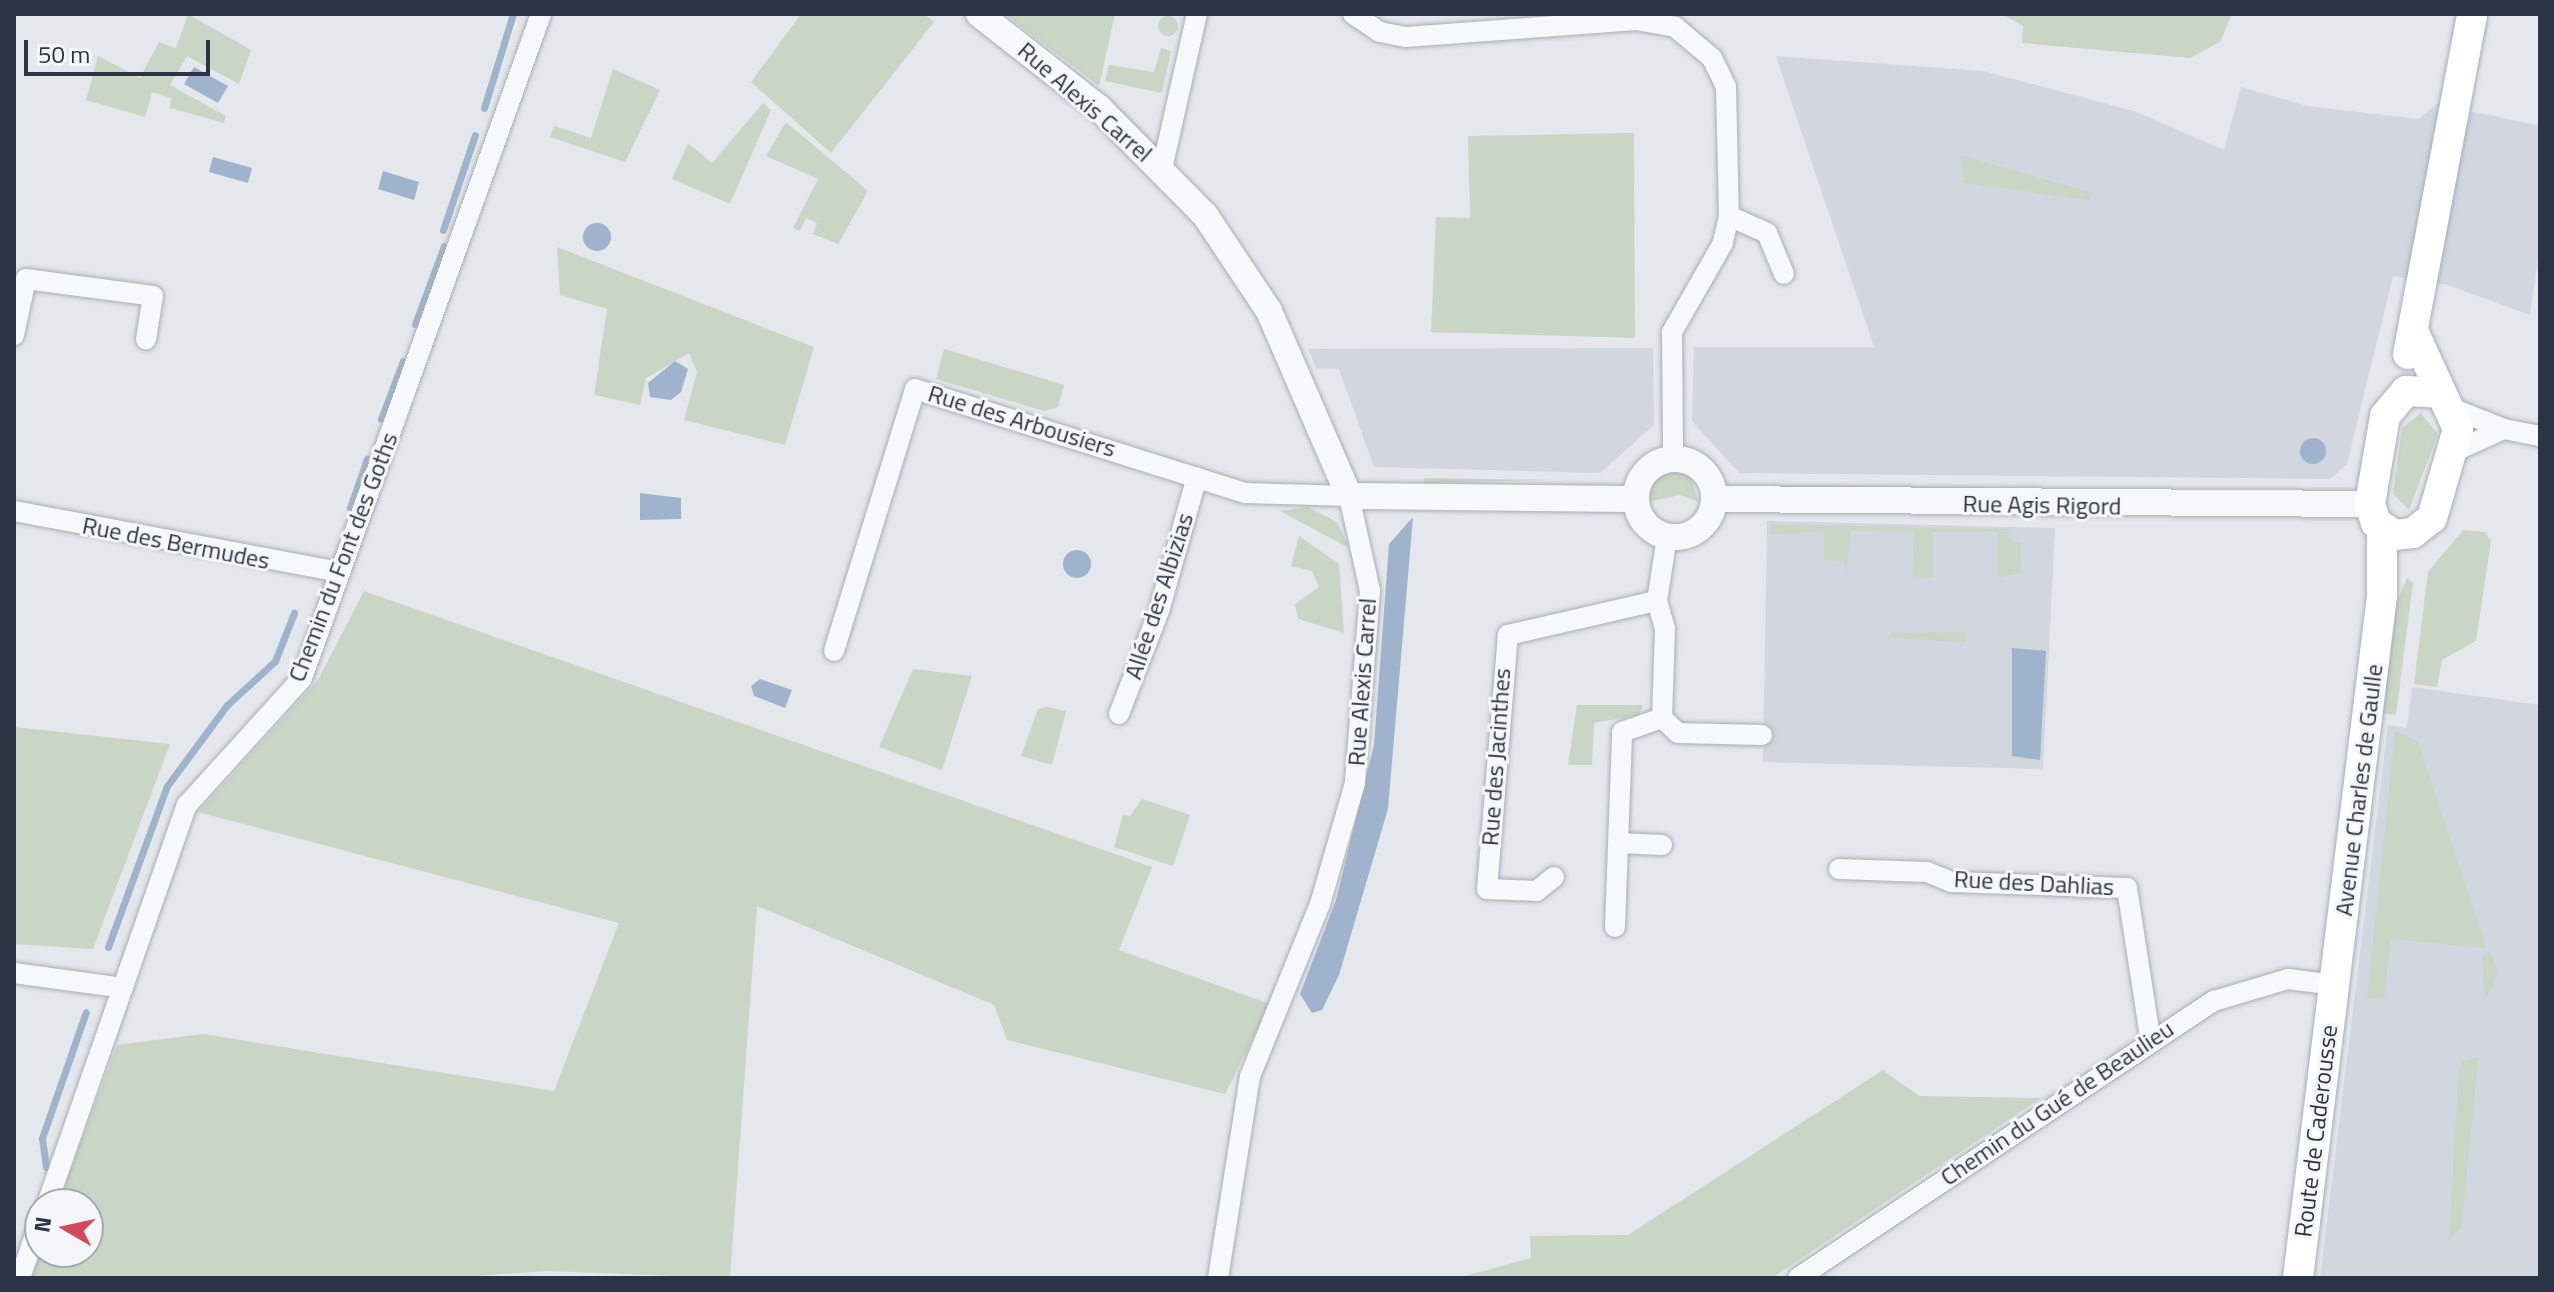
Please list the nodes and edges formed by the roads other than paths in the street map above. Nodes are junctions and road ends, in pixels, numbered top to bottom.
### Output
1 (541, 14) edge
2 (979, 14) edge
3 (1197, 14) edge
4 (1353, 14) edge
5 (2472, 14) edge
6 (1162, 169) junction
7 (1729, 216) junction
8 (20, 273) edge
9 (1784, 274) dead end
10 (14, 335) edge
11 (2415, 335) junction
12 (146, 339) dead end
13 (2396, 398) junction
14 (2446, 401) junction
15 (2504, 429) junction
16 (2540, 436) edge
17 (2453, 452) junction
18 (1673, 459) junction
19 (1197, 477) junction
20 (1349, 496) junction
21 (1635, 499) junction
22 (1714, 499) junction
23 (14, 511) edge
24 (2376, 516) junction
25 (2413, 533) junction
26 (1667, 537) junction
27 (339, 572) junction
28 (2382, 596) junction
29 (1657, 601) junction
30 (834, 651) dead end
31 (1119, 714) dead end
32 (1662, 718) junction
33 (1762, 735) dead end
34 (1619, 843) junction
35 (1662, 845) dead end
36 (1839, 869) dead end
37 (1554, 877) dead end
38 (1615, 927) dead end
39 (14, 973) edge
40 (2335, 985) junction
41 (123, 988) junction
42 (2150, 1037) junction
43 (53, 1188) edge
44 (1218, 1278) edge
45 (1798, 1278) edge
46 (2298, 1278) edge

1 - 27 street, Chemin du Font des Goths
2 - 6 street, Rue Alexis Carrel
3 - 6 street
4 - 7 street
5 - 11 main road, Avenue Charles de Gaulle
6 - 20 street, Rue Alexis Carrel
7 - 9 street
7 - 18 street
8 - 10 street
8 - 12 street
11 - 13 main road, Avenue Charles de Gaulle
11 - 14 main road, Avenue Charles de Gaulle
13 - 14 main road
13 - 24 main road, Avenue Charles de Gaulle
14 - 15 street
14 - 17 main road, Avenue Charles de Gaulle
15 - 16 street
15 - 17 street
17 - 25 main road, Avenue Charles de Gaulle
18 - 21 street
18 - 22 street
19 - 20 street, Rue des Arbousiers
19 - 30 street, Rue des Arbousiers
19 - 31 street, Allée des Albizias
20 - 21 street
20 - 44 street, Rue Alexis Carrel
21 - 26 street
22 - 24 street, Rue Agis Rigord
22 - 26 street
23 - 27 street, Rue des Bermudes
24 - 25 main road
24 - 28 main road, Avenue Charles de Gaulle
25 - 28 main road, Avenue Charles de Gaulle
26 - 29 street
27 - 41 street, Chemin du Font des Goths
28 - 40 main road, Avenue Charles de Gaulle
29 - 32 street
29 - 37 street, Rue des Jacinthes
32 - 33 street
32 - 34 street
34 - 35 street
34 - 38 street
36 - 42 street, Rue des Dahlias
39 - 41 street
40 - 42 street, Chemin du Gué de Beaulieu
40 - 46 main road, Route de Caderousse
41 - 43 street, Chemin du Font des Goths
42 - 45 street, Chemin du Gué de Beaulieu

